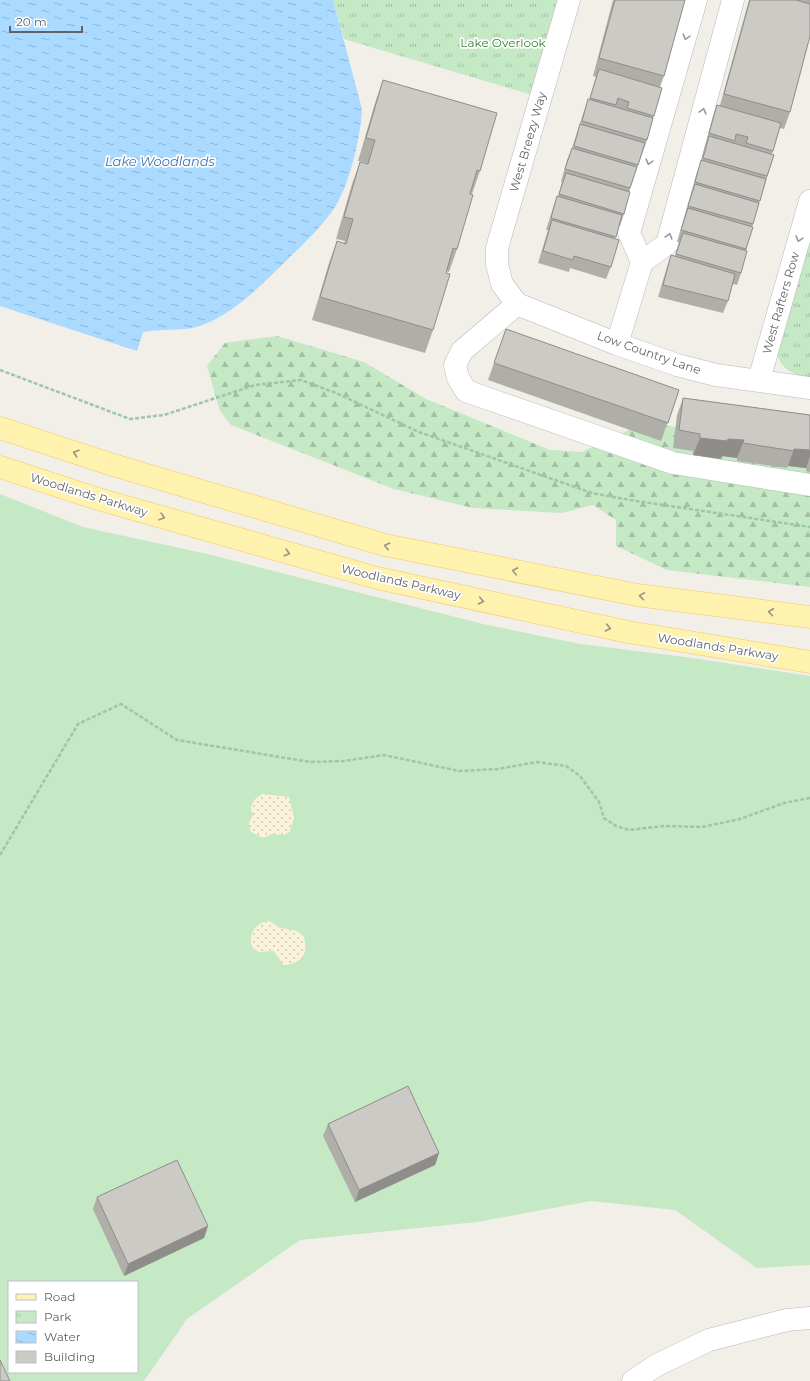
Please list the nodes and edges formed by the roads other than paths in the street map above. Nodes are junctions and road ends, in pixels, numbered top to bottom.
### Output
1 (569, 0) edge
2 (696, 0) edge
3 (733, 0) edge
4 (810, 202) edge
5 (642, 262) junction
6 (517, 304) junction
7 (617, 344) junction
8 (759, 380) junction
9 (810, 388) edge
10 (0, 428) edge
11 (0, 466) edge
12 (810, 485) edge
13 (810, 617) edge
14 (810, 662) edge
15 (810, 1318) edge
16 (632, 1381) edge

1 - 6 street, West Breezy Way
2 -> 5 street
5 -> 3 street
4 -> 8 street, West Rafters Row
5 - 7 street
6 - 7 street, Low Country Lane
6 - 12 street
7 - 8 street, Low Country Lane
8 - 9 street, Low Country Lane
13 -> 10 main road
11 -> 14 main road, Woodlands Parkway
15 - 16 street

